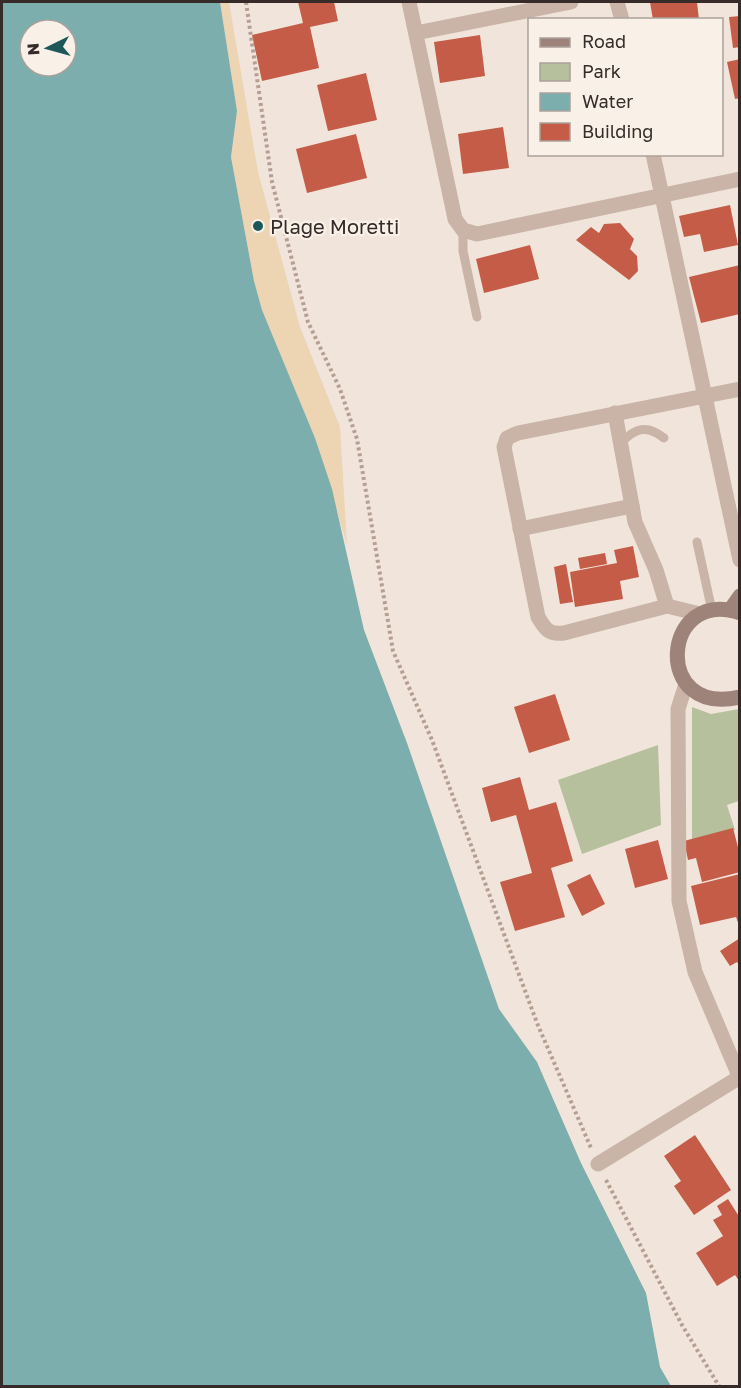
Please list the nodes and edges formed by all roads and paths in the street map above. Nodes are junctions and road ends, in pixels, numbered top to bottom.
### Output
1 (246, 2) edge
2 (409, 2) edge
3 (571, 2) edge
4 (617, 2) edge
5 (621, 18) edge
6 (416, 33) junction
7 (653, 156) edge
8 (740, 179) edge
9 (662, 196) junction
10 (463, 230) junction
11 (477, 317) dead end
12 (740, 389) edge
13 (704, 397) junction
14 (615, 413) junction
15 (664, 438) dead end
16 (621, 443) junction
17 (632, 506) junction
18 (520, 529) junction
19 (697, 542) dead end
20 (740, 560) edge
21 (740, 596) edge
22 (667, 606) junction
23 (706, 612) junction
24 (735, 612) edge
25 (686, 684) junction
26 (740, 697) edge
27 (739, 1077) edge
28 (598, 1164) junction
29 (720, 1386) edge

1 - 28 path
2 - 6 street
3 - 6 street
4 - 5 street
6 - 10 street
7 - 9 street
8 - 9 street
9 - 10 street
9 - 13 street
10 - 11 lane
12 - 13 street
13 - 14 street
13 - 20 street
14 - 16 street
14 - 18 street
15 - 16 lane
16 - 17 street
17 - 18 street
17 - 22 street
18 - 22 street
19 - 23 lane
21 - 24 street
22 - 23 street
23 - 24 street
23 - 25 street
25 - 26 street
25 - 27 street
27 - 28 street
28 - 29 path

